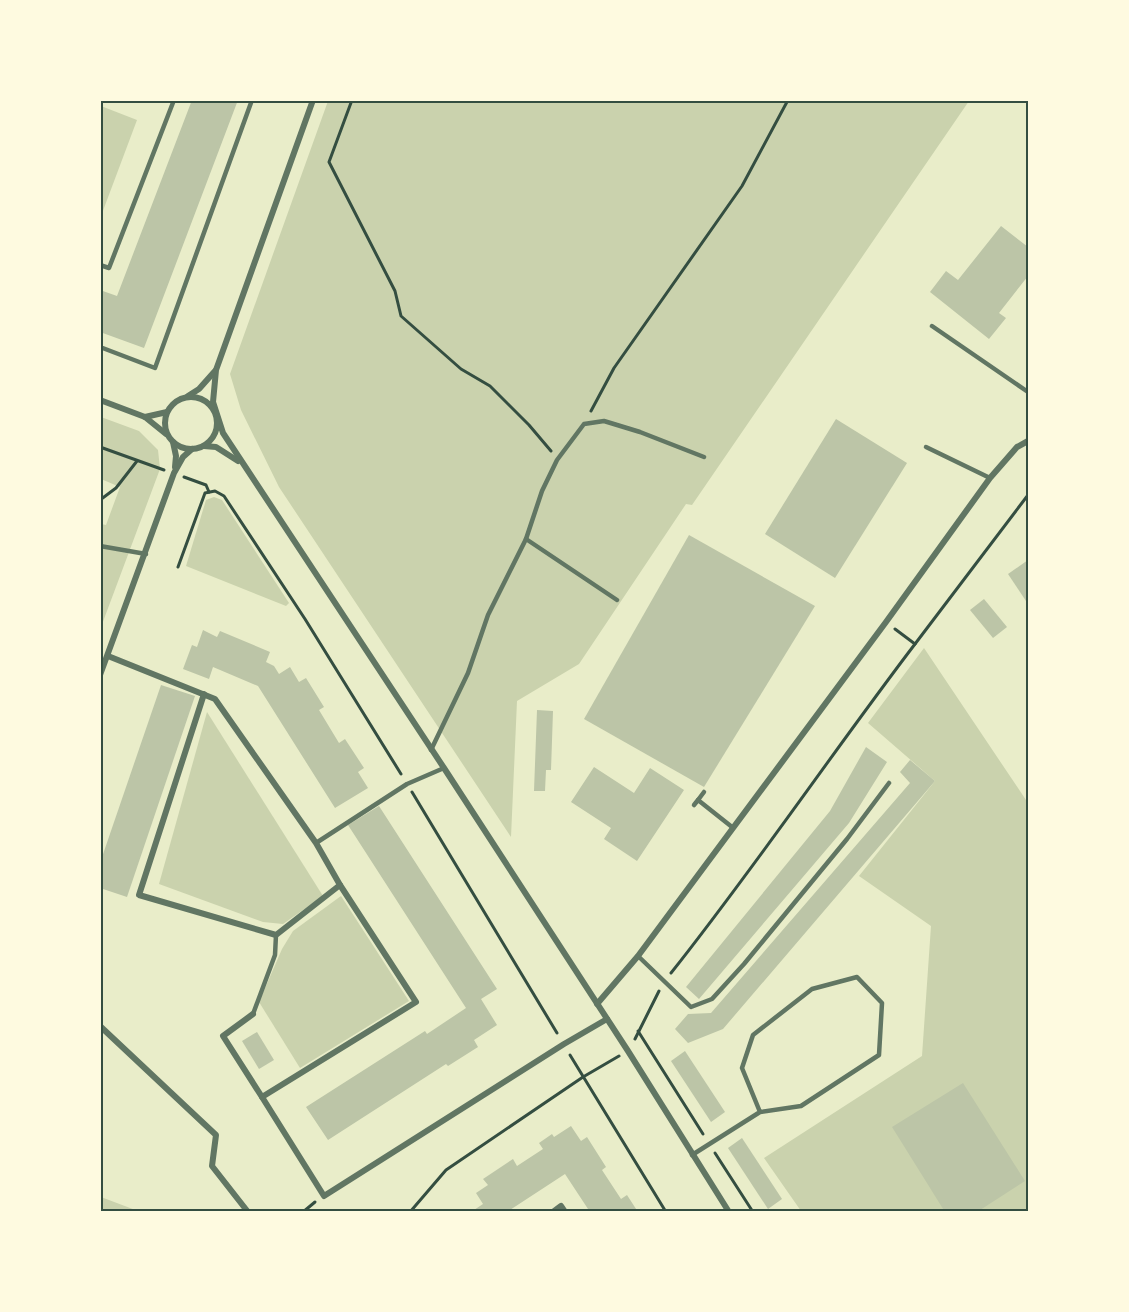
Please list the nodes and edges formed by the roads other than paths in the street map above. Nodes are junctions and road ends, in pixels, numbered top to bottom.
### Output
1 (174, 100) edge
2 (252, 100) edge
3 (313, 100) edge
4 (100, 265) edge
5 (932, 326) dead end
6 (100, 347) edge
7 (216, 370) junction
8 (1029, 392) edge
9 (188, 396) junction
10 (100, 400) edge
11 (166, 412) junction
12 (216, 414) junction
13 (145, 417) junction
14 (167, 436) junction
15 (1029, 441) edge
16 (173, 442) junction
17 (204, 446) junction
18 (926, 447) dead end
19 (192, 449) junction
20 (704, 457) dead end
21 (244, 465) junction
22 (174, 474) junction
23 (990, 478) junction
24 (526, 539) junction
25 (100, 546) edge
26 (146, 554) junction
27 (617, 600) dead end
28 (108, 656) junction
29 (100, 675) edge
30 (204, 694) junction
31 (431, 750) junction
32 (444, 768) junction
33 (889, 783) dead end
34 (704, 792) dead end
35 (698, 800) junction
36 (694, 805) dead end
37 (732, 827) junction
38 (316, 843) junction
39 (340, 885) junction
40 (276, 934) junction
41 (638, 956) junction
42 (597, 1004) junction
43 (253, 1014) joint
44 (607, 1019) junction
45 (101, 1028) edge
46 (262, 1097) junction
47 (759, 1112) junction
48 (692, 1155) junction
49 (248, 1212) edge
50 (553, 1212) edge
51 (565, 1212) edge
52 (729, 1212) edge

1 - 4 lane
2 - 6 lane
3 - 7 street
5 - 8 lane
7 - 9 street
7 - 12 street
9 - 11 street
9 - 12 street
10 - 13 street
11 - 13 street
11 - 14 street
12 - 17 street
12 - 21 street
13 - 14 street
14 - 16 street
15 - 23 street
16 - 19 street
16 - 22 street
17 - 19 street
17 - 21 street
18 - 23 lane
19 - 22 street
20 - 24 lane
21 - 31 street
22 - 26 street
23 - 37 street
24 - 27 lane
24 - 31 lane
25 - 26 lane
26 - 28 street
28 - 29 street
28 - 30 street
30 - 38 street
30 - 40 street
31 - 32 street
32 - 38 lane
32 - 42 street
33 - 41 lane
34 - 35 lane
35 - 36 lane
35 - 37 lane
37 - 41 street
38 - 39 street
39 - 40 street
39 - 46 street
40 - 43 lane
41 - 42 street
42 - 44 street
43 - 46 street
44 - 46 street
44 - 48 street
45 - 49 street
47 - 47 lane
47 - 48 lane
48 - 52 street
50 - 51 street

